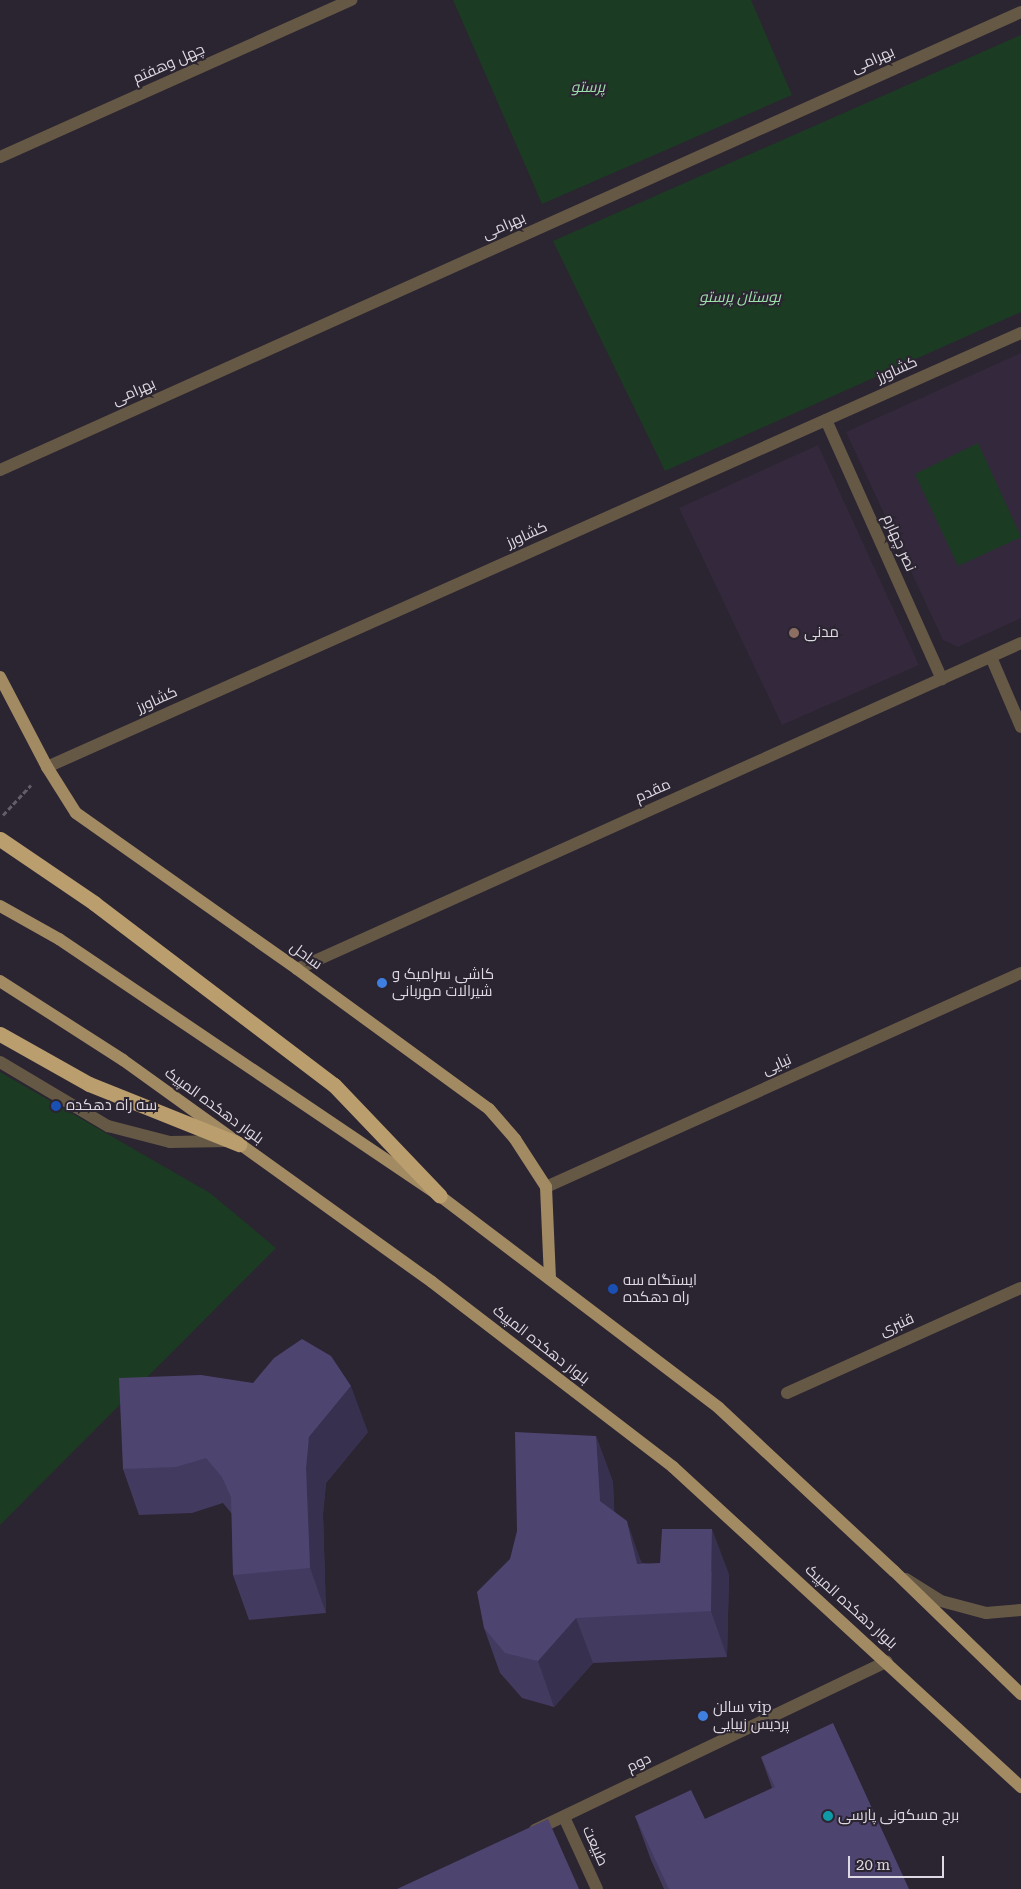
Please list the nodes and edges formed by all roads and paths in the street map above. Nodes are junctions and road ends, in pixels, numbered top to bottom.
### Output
1 (351, 0) edge
2 (1021, 12) edge
3 (0, 158) edge
4 (1021, 333) edge
5 (826, 420) junction
6 (0, 470) edge
7 (1021, 643) edge
8 (990, 657) junction
9 (0, 677) edge
10 (942, 679) junction
11 (1021, 727) edge
12 (47, 767) junction
13 (2, 817) dead end
14 (0, 839) edge
15 (0, 906) edge
16 (297, 969) junction
17 (1021, 973) edge
18 (0, 981) edge
19 (0, 1034) edge
20 (0, 1062) edge
21 (235, 1142) junction
22 (546, 1187) junction
23 (440, 1196) junction
24 (550, 1279) junction
25 (1021, 1288) edge
26 (787, 1392) dead end
27 (894, 1571) junction
28 (1021, 1610) edge
29 (886, 1661) junction
30 (1021, 1694) edge
31 (1021, 1786) edge
32 (564, 1817) junction
33 (520, 1837) edge
34 (597, 1889) edge

1 - 3 street, چهل وهفتم
2 - 6 street, بهرامی
4 - 5 street, کشاورز
5 - 10 street, نصر چهارم
5 - 12 street, کشاورز
7 - 8 street, مقدم
8 - 10 street, مقدم
8 - 11 street
9 - 12 main road, ساحل
10 - 16 street, مقدم
12 - 13 path
12 - 16 main road, ساحل
14 - 23 highway
15 - 23 main road
16 - 22 main road, ساحل
17 - 22 street, نیایی
18 - 21 main road, بلوار دهکده المپیک
19 - 21 highway
20 - 21 street
21 - 29 main road, بلوار دهکده المپیک
22 - 24 main road
23 - 24 main road
24 - 27 main road
25 - 26 street, قنبری
27 - 28 street
27 - 30 main road
29 - 31 main road, بلوار دهکده المپیک
29 - 32 street, دوم
32 - 33 street, دوم
32 - 34 street, طبیعت

